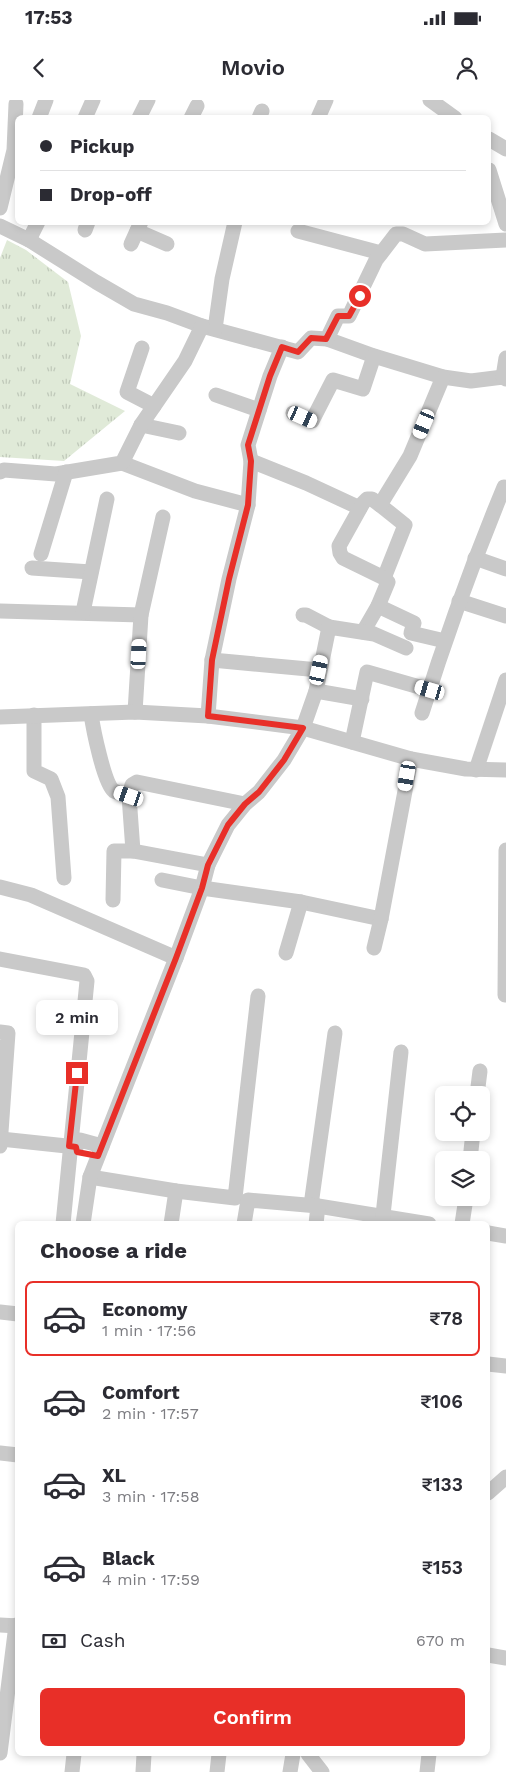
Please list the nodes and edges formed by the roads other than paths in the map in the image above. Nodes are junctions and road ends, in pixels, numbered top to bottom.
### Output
1 (46, 100) edge
2 (93, 100) edge
3 (148, 100) edge
4 (326, 100) edge
5 (16, 104) dead end
6 (436, 108) edge
7 (16, 115) edge
8 (40, 115) edge
9 (86, 115) edge
10 (140, 115) edge
11 (319, 115) edge
12 (449, 115) edge
13 (15, 127) edge
14 (491, 140) edge
15 (506, 149) edge
16 (491, 176) edge
17 (0, 208) edge
18 (506, 224) edge
19 (37, 225) edge
20 (234, 225) edge
21 (0, 226) edge
22 (405, 228) edge
23 (298, 230) dead end
24 (136, 232) edge
25 (30, 240) junction
26 (506, 240) edge
27 (167, 244) dead end
28 (381, 253) junction
29 (208, 327) junction
30 (326, 339) junction
31 (282, 347) junction
32 (142, 348) dead end
33 (374, 356) junction
34 (506, 358) edge
35 (443, 378) junction
36 (505, 378) edge
37 (216, 394) dead end
38 (154, 406) junction
39 (259, 410) junction
40 (293, 413) dead end
41 (141, 425) junction
42 (179, 433) dead end
43 (251, 461) junction
44 (122, 463) junction
45 (0, 472) edge
46 (66, 472) junction
47 (506, 488) edge
48 (107, 499) dead end
49 (248, 505) junction
50 (380, 505) junction
51 (360, 508) junction
52 (163, 517) dead end
53 (41, 554) dead end
54 (475, 558) junction
55 (32, 568) dead end
56 (506, 568) edge
57 (91, 572) junction
58 (384, 578) junction
59 (459, 601) junction
60 (378, 606) junction
61 (0, 610) edge
62 (83, 612) junction
63 (141, 615) junction
64 (303, 615) dead end
65 (506, 616) edge
66 (328, 627) junction
67 (363, 632) junction
68 (445, 641) junction
69 (406, 648) dead end
70 (212, 660) junction
71 (319, 670) junction
72 (506, 680) edge
73 (430, 690) junction
74 (316, 691) junction
75 (362, 699) junction
76 (135, 712) junction
77 (422, 713) dead end
78 (91, 714) junction
79 (34, 715) junction
80 (0, 716) edge
81 (208, 716) junction
82 (303, 728) junction
83 (352, 742) junction
84 (410, 759) junction
85 (476, 770) junction
86 (506, 770) edge
87 (129, 796) junction
88 (245, 804) junction
89 (506, 850) edge
90 (133, 851) junction
91 (208, 865) junction
92 (64, 878) dead end
93 (162, 880) dead end
94 (0, 888) edge
95 (202, 888) junction
96 (114, 900) dead end
97 (301, 902) junction
98 (381, 919) junction
99 (374, 948) dead end
100 (286, 953) dead end
101 (176, 958) junction
102 (0, 959) edge
103 (505, 994) edge
104 (258, 996) dead end
105 (0, 1032) edge
106 (335, 1032) dead end
107 (401, 1052) dead end
108 (480, 1071) dead end
109 (478, 1086) edge
110 (0, 1142) edge
111 (73, 1147) junction
112 (100, 1151) junction
113 (90, 1177) junction
114 (176, 1191) junction
115 (241, 1199) junction
116 (315, 1205) junction
117 (465, 1206) edge
118 (383, 1220) edge
119 (62, 1221) edge
120 (83, 1221) edge
121 (171, 1221) edge
122 (244, 1221) edge
123 (316, 1221) edge
124 (462, 1221) edge
125 (490, 1233) edge
126 (506, 1236) edge
127 (0, 1312) edge
128 (15, 1314) edge
129 (490, 1364) edge
130 (506, 1366) edge
131 (0, 1453) edge
132 (15, 1455) edge
133 (506, 1465) edge
134 (506, 1477) edge
135 (490, 1479) edge
136 (490, 1491) edge
137 (0, 1625) edge
138 (15, 1626) edge
139 (15, 1641) edge
140 (490, 1655) edge
141 (506, 1658) edge
142 (0, 1753) edge
143 (74, 1756) edge
144 (144, 1756) edge
145 (219, 1756) edge
146 (293, 1756) edge
147 (310, 1756) edge
148 (429, 1756) edge
149 (72, 1772) edge
150 (143, 1772) edge
151 (217, 1772) edge
152 (290, 1772) edge
153 (322, 1772) edge
154 (427, 1772) edge

1 - 8 street
2 - 9 street
3 - 10 street
4 - 11 street
5 - 7 street
6 - 12 street
13 - 17 street
14 - 15 street
16 - 18 street
19 - 25 street
20 - 29 street
21 - 25 street
22 - 26 street
22 - 28 street
23 - 28 street
24 - 27 street
25 - 29 street
28 - 30 street
29 - 31 street
29 - 38 street
30 - 31 street
30 - 33 street
31 - 39 street
32 - 38 street
33 - 35 street
33 - 40 street
34 - 36 street
35 - 36 street
35 - 50 street
37 - 39 street
38 - 41 street
39 - 43 street
41 - 42 street
41 - 44 street
43 - 49 street
43 - 51 street
44 - 46 street
44 - 49 street
45 - 46 street
46 - 53 street
47 - 54 street
48 - 57 street
49 - 70 street
50 - 51 street
50 - 58 street
51 - 58 street
52 - 63 street
54 - 56 street
54 - 59 street
55 - 57 street
57 - 62 street
58 - 60 street
59 - 65 street
59 - 68 street
60 - 67 street
60 - 68 street
61 - 62 street
62 - 63 street
63 - 76 street
64 - 66 street
66 - 67 street
66 - 71 street
67 - 69 street
68 - 73 street
70 - 71 street
70 - 81 street
71 - 74 street
72 - 85 street
73 - 75 street
73 - 77 street
74 - 75 street
74 - 82 street
75 - 83 street
76 - 78 street
76 - 81 street
78 - 79 street
78 - 87 street
79 - 80 street
79 - 92 street
81 - 82 street
82 - 83 street
82 - 88 street
83 - 84 street
84 - 85 street
84 - 98 street
85 - 86 street
87 - 88 street
87 - 90 street
88 - 91 street
89 - 103 street
90 - 91 street
90 - 96 street
91 - 95 street
93 - 95 street
94 - 101 street
95 - 97 street
95 - 101 street
97 - 98 street
97 - 100 street
98 - 99 street
101 - 112 street
102 - 111 street
104 - 115 street
105 - 110 street
106 - 116 street
107 - 118 street
108 - 109 street
110 - 111 street
111 - 112 street
111 - 119 street
112 - 113 street
113 - 114 street
113 - 120 street
114 - 115 street
114 - 121 street
115 - 116 street
115 - 122 street
116 - 118 street
116 - 123 street
117 - 124 street
125 - 126 street
127 - 128 street
129 - 130 street
131 - 132 street
133 - 135 street
134 - 136 street
137 - 138 street
139 - 142 street
140 - 141 street
143 - 149 street
144 - 150 street
145 - 151 street
146 - 152 street
147 - 153 street
148 - 154 street

